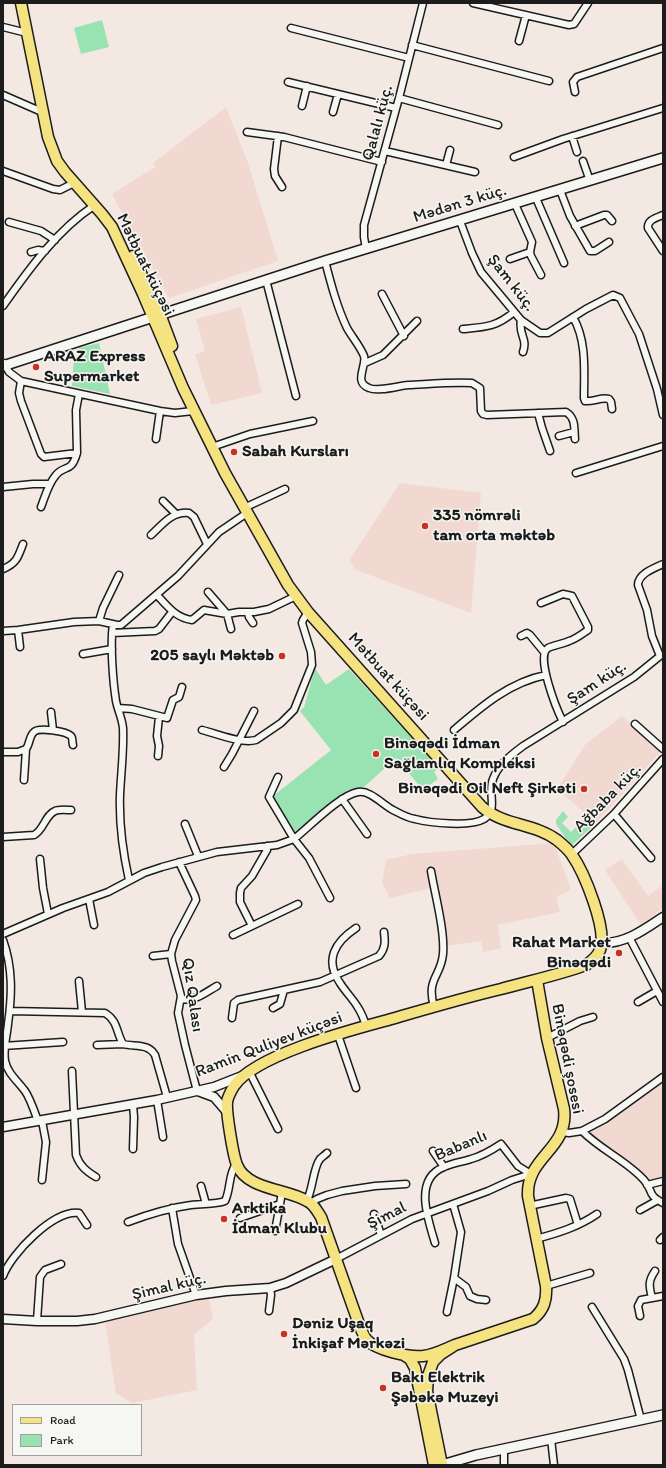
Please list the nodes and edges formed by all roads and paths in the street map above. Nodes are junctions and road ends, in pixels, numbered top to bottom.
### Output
1 (21, 3) edge
2 (27, 3) edge
3 (423, 3) edge
4 (473, 3) edge
5 (588, 3) edge
6 (526, 16) junction
7 (3, 27) edge
8 (291, 28) dead end
9 (30, 33) junction
10 (519, 41) dead end
11 (412, 45) junction
12 (663, 48) edge
13 (409, 58) junction
14 (549, 81) dead end
15 (288, 82) dead end
16 (307, 86) junction
17 (575, 92) dead end
18 (338, 94) junction
19 (3, 96) edge
20 (399, 98) junction
21 (302, 106) dead end
22 (396, 108) junction
23 (663, 108) edge
24 (46, 112) junction
25 (333, 112) dead end
26 (498, 125) dead end
27 (248, 132) dead end
28 (278, 136) junction
29 (572, 136) junction
30 (450, 150) dead end
31 (385, 151) junction
32 (577, 152) dead end
33 (514, 157) dead end
34 (663, 158) edge
35 (583, 161) dead end
36 (382, 162) junction
37 (446, 166) junction
38 (3, 171) edge
39 (475, 172) dead end
40 (590, 181) junction
41 (74, 183) junction
42 (282, 187) dead end
43 (560, 190) junction
44 (536, 198) junction
45 (98, 204) junction
46 (515, 204) junction
47 (663, 215) edge
48 (460, 221) junction
49 (612, 221) dead end
50 (9, 222) dead end
51 (575, 226) junction
52 (55, 240) junction
53 (609, 242) dead end
54 (366, 249) junction
55 (45, 251) junction
56 (663, 251) edge
57 (31, 252) dead end
58 (530, 252) junction
59 (510, 260) dead end
60 (325, 261) junction
61 (564, 263) dead end
62 (541, 275) dead end
63 (266, 280) junction
64 (382, 294) dead end
65 (3, 306) edge
66 (514, 312) junction
67 (156, 315) junction
68 (573, 317) junction
69 (521, 320) junction
70 (417, 321) dead end
71 (463, 329) dead end
72 (404, 336) junction
73 (523, 352) dead end
74 (365, 363) junction
75 (3, 365) edge
76 (21, 381) junction
77 (79, 394) junction
78 (296, 396) dead end
79 (612, 409) dead end
80 (160, 411) junction
81 (194, 411) junction
82 (538, 412) junction
83 (663, 415) edge
84 (313, 421) dead end
85 (574, 432) junction
86 (559, 436) dead end
87 (156, 439) dead end
88 (575, 439) dead end
89 (663, 446) edge
90 (212, 447) junction
91 (550, 451) dead end
92 (77, 453) junction
93 (576, 473) dead end
94 (50, 484) junction
95 (3, 487) edge
96 (285, 489) dead end
97 (163, 500) dead end
98 (41, 507) dead end
99 (245, 511) junction
100 (176, 514) junction
101 (151, 535) dead end
102 (23, 544) dead end
103 (207, 544) junction
104 (663, 564) edge
105 (3, 569) edge
106 (119, 574) dead end
107 (208, 592) dead end
108 (157, 595) junction
109 (296, 596) junction
110 (541, 603) dead end
111 (172, 612) junction
112 (308, 612) junction
113 (248, 613) junction
114 (227, 614) junction
115 (99, 622) junction
116 (253, 623) dead end
117 (114, 625) junction
118 (231, 629) dead end
119 (3, 630) edge
120 (18, 630) junction
121 (112, 633) junction
122 (521, 636) dead end
123 (20, 647) dead end
124 (112, 650) junction
125 (544, 652) junction
126 (83, 654) dead end
127 (662, 656) edge
128 (546, 675) junction
129 (182, 687) dead end
130 (118, 708) junction
131 (254, 711) dead end
132 (51, 712) dead end
133 (160, 717) junction
134 (563, 722) junction
135 (635, 724) dead end
136 (53, 730) junction
137 (202, 730) dead end
138 (454, 730) dead end
139 (240, 740) junction
140 (73, 745) dead end
141 (663, 748) edge
142 (26, 749) junction
143 (3, 752) edge
144 (158, 756) dead end
145 (663, 759) edge
146 (224, 767) dead end
147 (278, 777) dead end
148 (24, 780) dead end
149 (342, 799) junction
150 (71, 810) dead end
151 (490, 813) junction
152 (614, 814) junction
153 (185, 824) dead end
154 (366, 834) dead end
155 (3, 837) edge
156 (294, 839) junction
157 (267, 846) junction
158 (572, 854) junction
159 (198, 856) junction
160 (40, 858) dead end
161 (651, 858) dead end
162 (178, 862) junction
163 (431, 871) dead end
164 (129, 880) junction
165 (330, 898) dead end
166 (89, 900) junction
167 (298, 904) dead end
168 (48, 914) junction
169 (663, 917) edge
170 (94, 925) dead end
171 (252, 926) junction
172 (356, 928) dead end
173 (384, 932) dead end
174 (3, 934) edge
175 (233, 935) dead end
176 (629, 937) junction
177 (3, 940) edge
178 (602, 943) junction
179 (171, 954) junction
180 (153, 956) dead end
181 (3, 968) edge
182 (10, 968) junction
183 (336, 976) junction
184 (537, 980) junction
185 (79, 981) dead end
186 (217, 986) dead end
187 (284, 990) junction
188 (657, 991) junction
189 (181, 999) junction
190 (638, 1002) dead end
191 (663, 1002) edge
192 (434, 1007) junction
193 (272, 1008) dead end
194 (10, 1011) junction
195 (82, 1012) junction
196 (593, 1017) dead end
197 (232, 1018) dead end
198 (366, 1026) junction
199 (338, 1034) junction
200 (547, 1038) junction
201 (63, 1042) dead end
202 (122, 1044) junction
203 (97, 1045) dead end
204 (4, 1046) edge
205 (72, 1071) dead end
206 (246, 1073) junction
207 (663, 1077) edge
208 (356, 1088) dead end
209 (197, 1091) junction
210 (167, 1098) junction
211 (157, 1100) junction
212 (133, 1105) junction
213 (227, 1112) junction
214 (74, 1115) junction
215 (40, 1121) junction
216 (3, 1127) edge
217 (278, 1129) dead end
218 (582, 1131) junction
219 (562, 1132) junction
220 (163, 1137) dead end
221 (133, 1149) dead end
222 (433, 1151) dead end
223 (327, 1153) dead end
224 (236, 1164) junction
225 (444, 1167) junction
226 (531, 1174) junction
227 (96, 1178) dead end
228 (42, 1180) dead end
229 (663, 1181) edge
230 (406, 1184) dead end
231 (648, 1185) junction
232 (201, 1186) dead end
233 (282, 1192) junction
234 (309, 1202) junction
235 (661, 1202) edge
236 (206, 1204) junction
237 (280, 1204) junction
238 (453, 1204) junction
239 (529, 1206) junction
240 (172, 1208) junction
241 (640, 1210) dead end
242 (426, 1213) junction
243 (374, 1214) dead end
244 (597, 1214) dead end
245 (240, 1218) dead end
246 (128, 1222) dead end
247 (86, 1225) dead end
248 (578, 1225) junction
249 (275, 1231) dead end
250 (381, 1235) junction
251 (536, 1239) junction
252 (434, 1243) dead end
253 (336, 1259) junction
254 (61, 1264) dead end
255 (655, 1271) dead end
256 (590, 1273) dead end
257 (3, 1276) edge
258 (454, 1278) junction
259 (546, 1286) junction
260 (270, 1288) junction
261 (196, 1295) junction
262 (663, 1296) edge
263 (652, 1298) junction
264 (486, 1300) dead end
265 (592, 1307) dead end
266 (269, 1311) dead end
267 (447, 1312) dead end
268 (640, 1316) dead end
269 (3, 1319) edge
270 (37, 1321) junction
271 (455, 1345) junction
272 (402, 1354) junction
273 (663, 1415) edge
274 (641, 1420) junction
275 (551, 1439) junction
276 (504, 1449) junction
277 (434, 1465) edge
278 (442, 1465) edge
279 (504, 1465) edge
280 (554, 1465) edge

1 - 9 main road, Mətbuat küçəsi
2 - 9 main road, Mətbuat küçəsi
3 - 11 street, Qalalı küç.
4 - 6 street
5 - 6 street
6 - 10 street
7 - 9 street
8 - 13 street
9 - 24 main road, Mətbuat küçəsi
11 - 13 street, Qalalı küç.
11 - 14 street
12 - 17 street
13 - 20 street, Qalalı küç.
15 - 16 street
16 - 18 street
16 - 21 street
18 - 22 street
18 - 25 street
19 - 24 street
20 - 22 street, Qalalı küç.
20 - 26 street
22 - 31 street, Qalalı küç.
23 - 29 street
24 - 41 main road, Mətbuat küçəsi
24 - 45 main road, Mətbuat küçəsi
27 - 28 street
28 - 36 street
28 - 42 street
29 - 32 street
29 - 33 street
30 - 37 street
31 - 36 street, Qalalı küç.
31 - 37 street
34 - 40 main road, Mədən 3 küç.
35 - 40 street
36 - 54 street, Qalalı küç.
37 - 39 street
38 - 41 street
40 - 43 main road, Mədən 3 küç.
41 - 45 main road, Mətbuat küçəsi
43 - 44 main road, Mədən 3 küç.
43 - 51 street
44 - 46 main road, Mədən 3 küç.
44 - 61 street
45 - 52 street
45 - 67 main road, Mətbuat küçəsi
46 - 48 main road, Mədən 3 küç.
46 - 58 street
47 - 56 street
48 - 54 main road, Mədən 3 küç.
48 - 66 street, Şam küç.
49 - 51 street
50 - 52 street
51 - 53 street
52 - 55 street
54 - 60 main road, Mədən 3 küç.
55 - 57 street
55 - 65 street
58 - 59 street
58 - 62 street
60 - 63 main road, Mədən 3 küç.
60 - 74 street
63 - 67 main road, Mədən 3 küç.
63 - 78 street
64 - 72 street
66 - 69 street, Şam küç.
66 - 71 street
67 - 75 main road, Mədən 3 küç.
67 - 81 main road, Mətbuat küçəsi
68 - 69 street, Şam küç.
68 - 79 street
68 - 83 street, Şam küç.
69 - 73 street
70 - 72 street
72 - 74 street
74 - 82 street
75 - 76 street
76 - 77 street
76 - 92 street
77 - 80 street
77 - 92 street
80 - 81 street
80 - 87 street
81 - 90 main road, Mətbuat küçəsi
82 - 85 street
82 - 91 street
84 - 90 street
85 - 86 street
85 - 88 street
89 - 93 street
90 - 99 main road, Mətbuat küçəsi
92 - 94 street
94 - 95 street
94 - 98 street
96 - 99 street
97 - 100 street
99 - 103 street
99 - 109 main road, Mətbuat küçəsi
100 - 101 street
100 - 103 street
102 - 105 street
103 - 108 street
104 - 127 street, Şam küç.
106 - 115 street
107 - 114 street
108 - 111 street
108 - 117 street
109 - 112 main road, Mətbuat küçəsi
109 - 113 street
110 - 125 street
111 - 114 street
111 - 121 street
112 - 139 street
112 - 151 main road, Mətbuat küçəsi
113 - 114 street
113 - 116 street
114 - 118 street
115 - 117 street
115 - 120 street
117 - 121 street
119 - 120 street
120 - 123 street
121 - 124 street
122 - 125 street
124 - 126 street
124 - 130 street
125 - 128 street
127 - 134 street, Şam küç.
128 - 134 street
128 - 138 street
129 - 133 street
130 - 133 street
130 - 164 street
131 - 139 street
132 - 136 street
133 - 144 street
134 - 151 street, Şam küç.
135 - 141 street
136 - 140 street
136 - 142 street
137 - 139 street
139 - 146 street
142 - 143 street
142 - 148 street
145 - 152 street, Ağbaba küç.
147 - 156 street
149 - 151 street
149 - 154 street
149 - 156 street
150 - 155 street
151 - 158 main road, Mətbuat küçəsi
152 - 158 street, Ağbaba küç.
152 - 161 street
153 - 159 street
156 - 157 street
156 - 165 street
157 - 159 street
157 - 171 street
158 - 178 main road, Mətbuat küçəsi
159 - 162 street
160 - 168 street
162 - 164 street
162 - 179 street, Qız Qalası
163 - 192 street
164 - 166 street
166 - 168 street
166 - 170 street
167 - 171 street
168 - 174 street
169 - 176 street
171 - 175 street
172 - 183 street
173 - 183 street
176 - 178 street
176 - 188 street
177 - 182 street
178 - 184 main road, Ramin Quliyev küçəsi
179 - 180 street
179 - 189 street, Qız Qalası
181 - 182 street
182 - 194 street
183 - 187 street
183 - 198 street
184 - 192 main road, Ramin Quliyev küçəsi
184 - 200 main road, Binəqədi şosesi
185 - 195 street
186 - 189 street
187 - 193 street
187 - 197 street
188 - 190 street
188 - 191 street
189 - 209 street, Qız Qalası
192 - 198 main road, Ramin Quliyev küçəsi
194 - 195 street
194 - 204 street
195 - 202 street
196 - 200 street
198 - 199 main road, Ramin Quliyev küçəsi
199 - 206 main road, Ramin Quliyev küçəsi
199 - 208 street
200 - 219 main road, Binəqədi şosesi
201 - 204 street
202 - 203 street
202 - 210 street
204 - 215 street
205 - 214 street
206 - 209 street, Ramin Quliyev küçəsi
206 - 213 main road
206 - 217 street
207 - 218 street
209 - 210 street, Ramin Quliyev küçəsi
209 - 213 street
210 - 211 street, Ramin Quliyev küçəsi
211 - 212 street, Ramin Quliyev küçəsi
211 - 220 street
212 - 214 street, Ramin Quliyev küçəsi
212 - 221 street
213 - 224 main road
214 - 215 street, Ramin Quliyev küçəsi
214 - 227 street
215 - 216 street, Ramin Quliyev küçəsi
215 - 228 street
218 - 219 street
218 - 231 street
219 - 226 main road, Binəqədi şosesi
222 - 225 street
223 - 234 street
224 - 233 main road
224 - 236 street
225 - 226 street, Babanlı
225 - 242 street, Babanlı
226 - 238 street, Şimal
226 - 239 main road, Binəqədi şosesi
229 - 231 street
230 - 234 street
231 - 235 street
232 - 236 street
233 - 234 main road
233 - 237 street
234 - 253 main road
235 - 241 street
236 - 240 street
237 - 245 street
237 - 249 street
238 - 242 street, Şimal
238 - 258 street
239 - 248 street
239 - 251 main road, Binəqədi şosesi
240 - 246 street
240 - 261 street
242 - 250 street, Şimal
242 - 252 street, Babanlı
243 - 250 street
244 - 248 street
247 - 257 street
248 - 251 street
250 - 253 street, Şimal
251 - 259 main road, Binəqədi şosesi
253 - 260 street, Şimal küç.
253 - 272 main road
254 - 270 street
255 - 263 street
256 - 259 street
258 - 264 street
258 - 267 street
259 - 271 main road, Binəqədi şosesi
260 - 261 street, Şimal küç.
260 - 266 street
261 - 270 street, Şimal küç.
262 - 263 street
263 - 268 street
265 - 274 street
269 - 270 street, Şimal küç.
271 - 272 main road
271 - 278 main road, Binəqədi şosesi
272 - 277 main road
273 - 274 main road
274 - 275 main road
275 - 276 main road
275 - 280 street
276 - 278 main road
276 - 279 street

